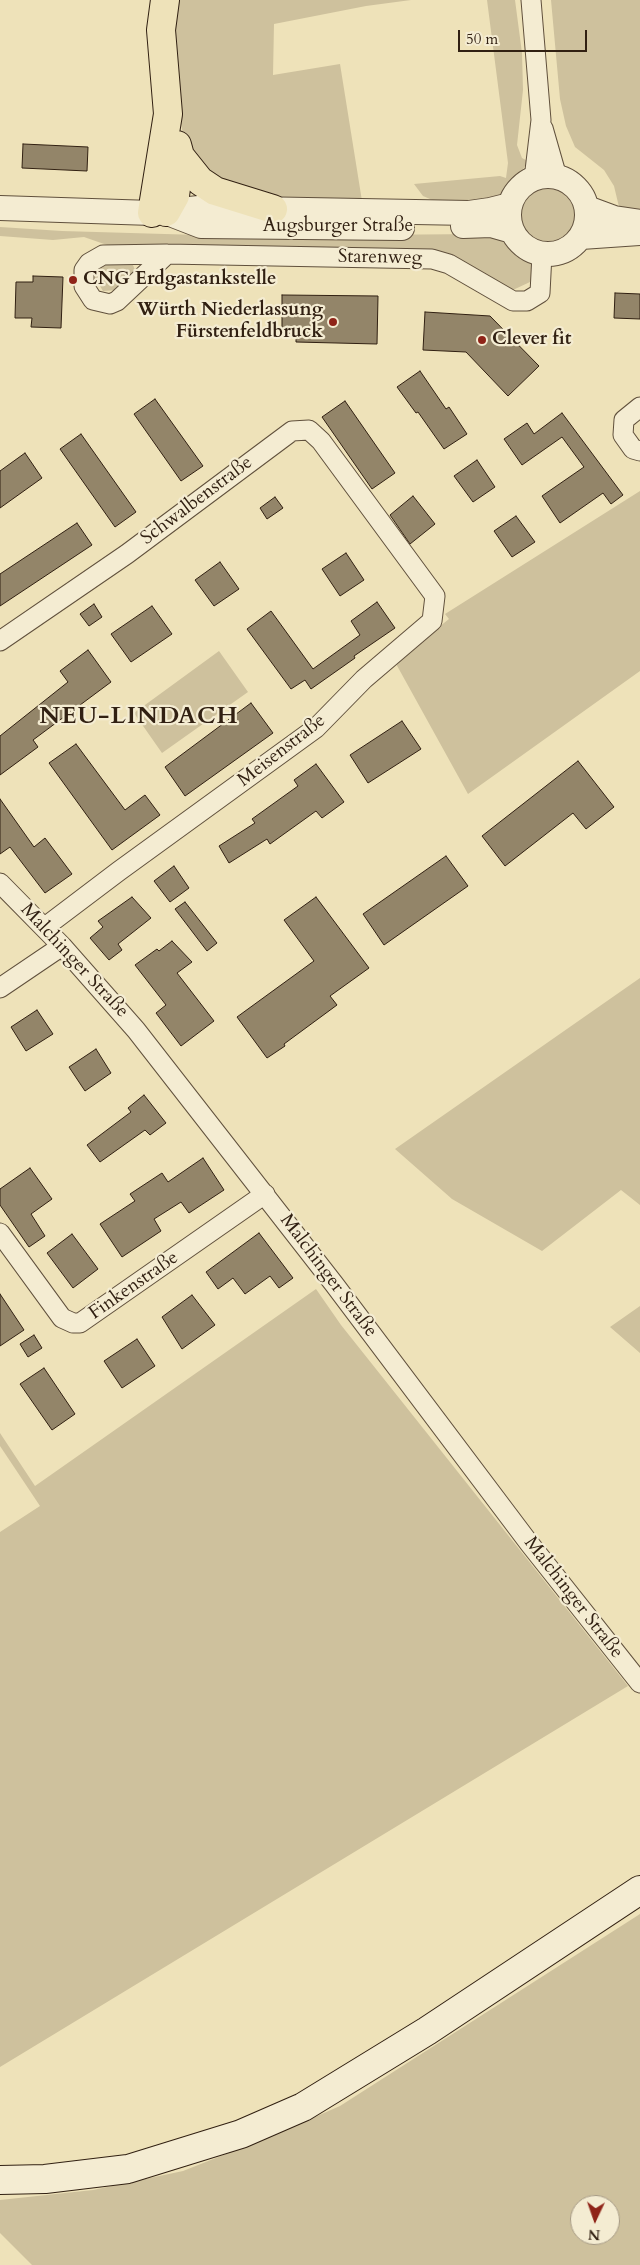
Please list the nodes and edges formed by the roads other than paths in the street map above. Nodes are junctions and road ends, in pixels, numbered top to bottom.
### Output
1 (144, 0) edge
2 (165, 0) edge
3 (531, 0) edge
4 (161, 30) junction
5 (168, 114) junction
6 (180, 156) junction
7 (545, 178) junction
8 (510, 205) junction
9 (0, 208) edge
10 (587, 208) junction
11 (273, 209) junction
12 (159, 212) junction
13 (640, 222) edge
14 (512, 231) junction
15 (640, 233) edge
16 (581, 237) junction
17 (167, 254) dead end
18 (542, 254) junction
19 (640, 407) edge
20 (640, 451) edge
21 (374, 514) joint
22 (0, 641) edge
23 (0, 883) edge
24 (45, 927) junction
25 (62, 946) junction
26 (0, 988) edge
27 (265, 1194) junction
28 (0, 1234) edge
29 (640, 1683) edge
30 (640, 1890) edge
31 (0, 2180) edge

1 - 4 highway
2 - 4 highway
3 - 7 street
4 - 5 highway
5 - 6 highway
5 - 12 highway
6 - 11 highway
6 - 12 highway
7 - 8 street
7 - 10 street
8 - 11 street, Augsburger Straße
8 - 14 street
9 - 12 street, Augsburger Straße
10 - 13 street
10 - 16 street
11 - 12 street, Augsburger Straße
12 - 14 street, Augsburger Straße
14 - 18 street
15 - 16 street
16 - 18 street
17 - 18 street, Starenweg
19 - 20 street
21 - 22 street, Schwalbenstraße
21 - 24 street, Meisenstraße
23 - 24 street, Malchinger Straße
24 - 25 street, Malchinger Straße
25 - 26 street
25 - 27 street, Malchinger Straße
27 - 28 street, Finkenstraße
27 - 29 street, Malchinger Straße
30 - 31 main road

